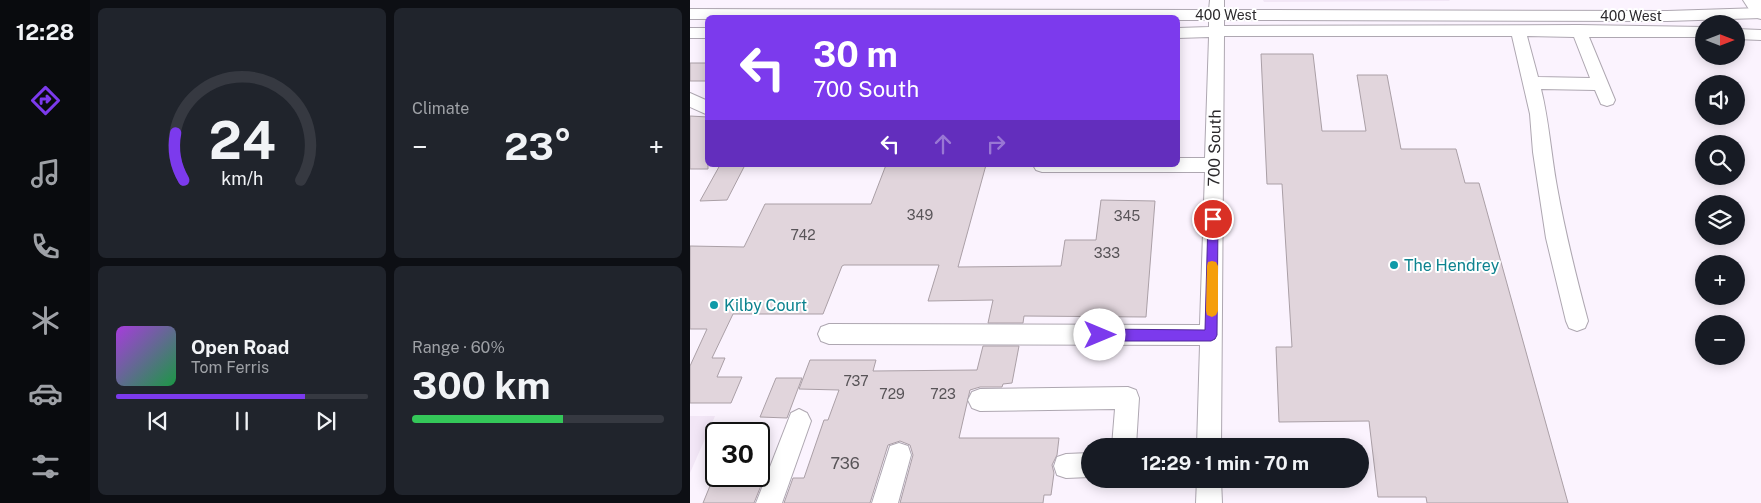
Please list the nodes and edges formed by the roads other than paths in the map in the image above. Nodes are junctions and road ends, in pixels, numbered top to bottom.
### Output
1 (1050, 0) edge
2 (1571, 0) edge
3 (1752, 0) edge
4 (1761, 13) edge
5 (690, 14) edge
6 (817, 15) edge
7 (1069, 15) edge
8 (1180, 16) edge
9 (1217, 16) edge
10 (1579, 23) junction
11 (1518, 30) junction
12 (1695, 31) edge
13 (1180, 32) edge
14 (690, 33) edge
15 (705, 33) edge
16 (1745, 34) edge
17 (1761, 35) edge
18 (1532, 83) junction
19 (1600, 84) junction
20 (690, 99) edge
21 (1607, 100) dead end
22 (705, 107) edge
23 (1180, 165) edge
24 (1214, 165) junction
25 (1577, 321) dead end
26 (829, 334) dead end
27 (1211, 335) junction
28 (980, 400) dead end
29 (799, 421) dead end
30 (1125, 438) edge
31 (1209, 438) edge
32 (899, 455) dead end
33 (1081, 465) edge
34 (1066, 466) dead end
35 (1209, 488) edge
36 (769, 503) edge
37 (885, 503) edge
38 (1208, 503) edge

1 - 7 street
2 - 10 street
3 - 4 main road
4 - 10 street, 400 West
5 - 6 street, 400 West
8 - 9 street, 400 West
9 - 10 street, 400 West
9 - 11 street, 400 West
9 - 13 street, 400 West
9 - 24 street, 700 South
10 - 11 street, 400 West
10 - 12 street, 400 West
10 - 19 street
11 - 18 street
14 - 15 street
16 - 17 street
18 - 19 street
18 - 25 street
19 - 21 street
20 - 22 street
23 - 24 street
24 - 27 street, 700 South
26 - 27 street
27 - 31 street, 700 South
28 - 30 street
29 - 36 street
32 - 37 street
33 - 34 street
35 - 38 street

